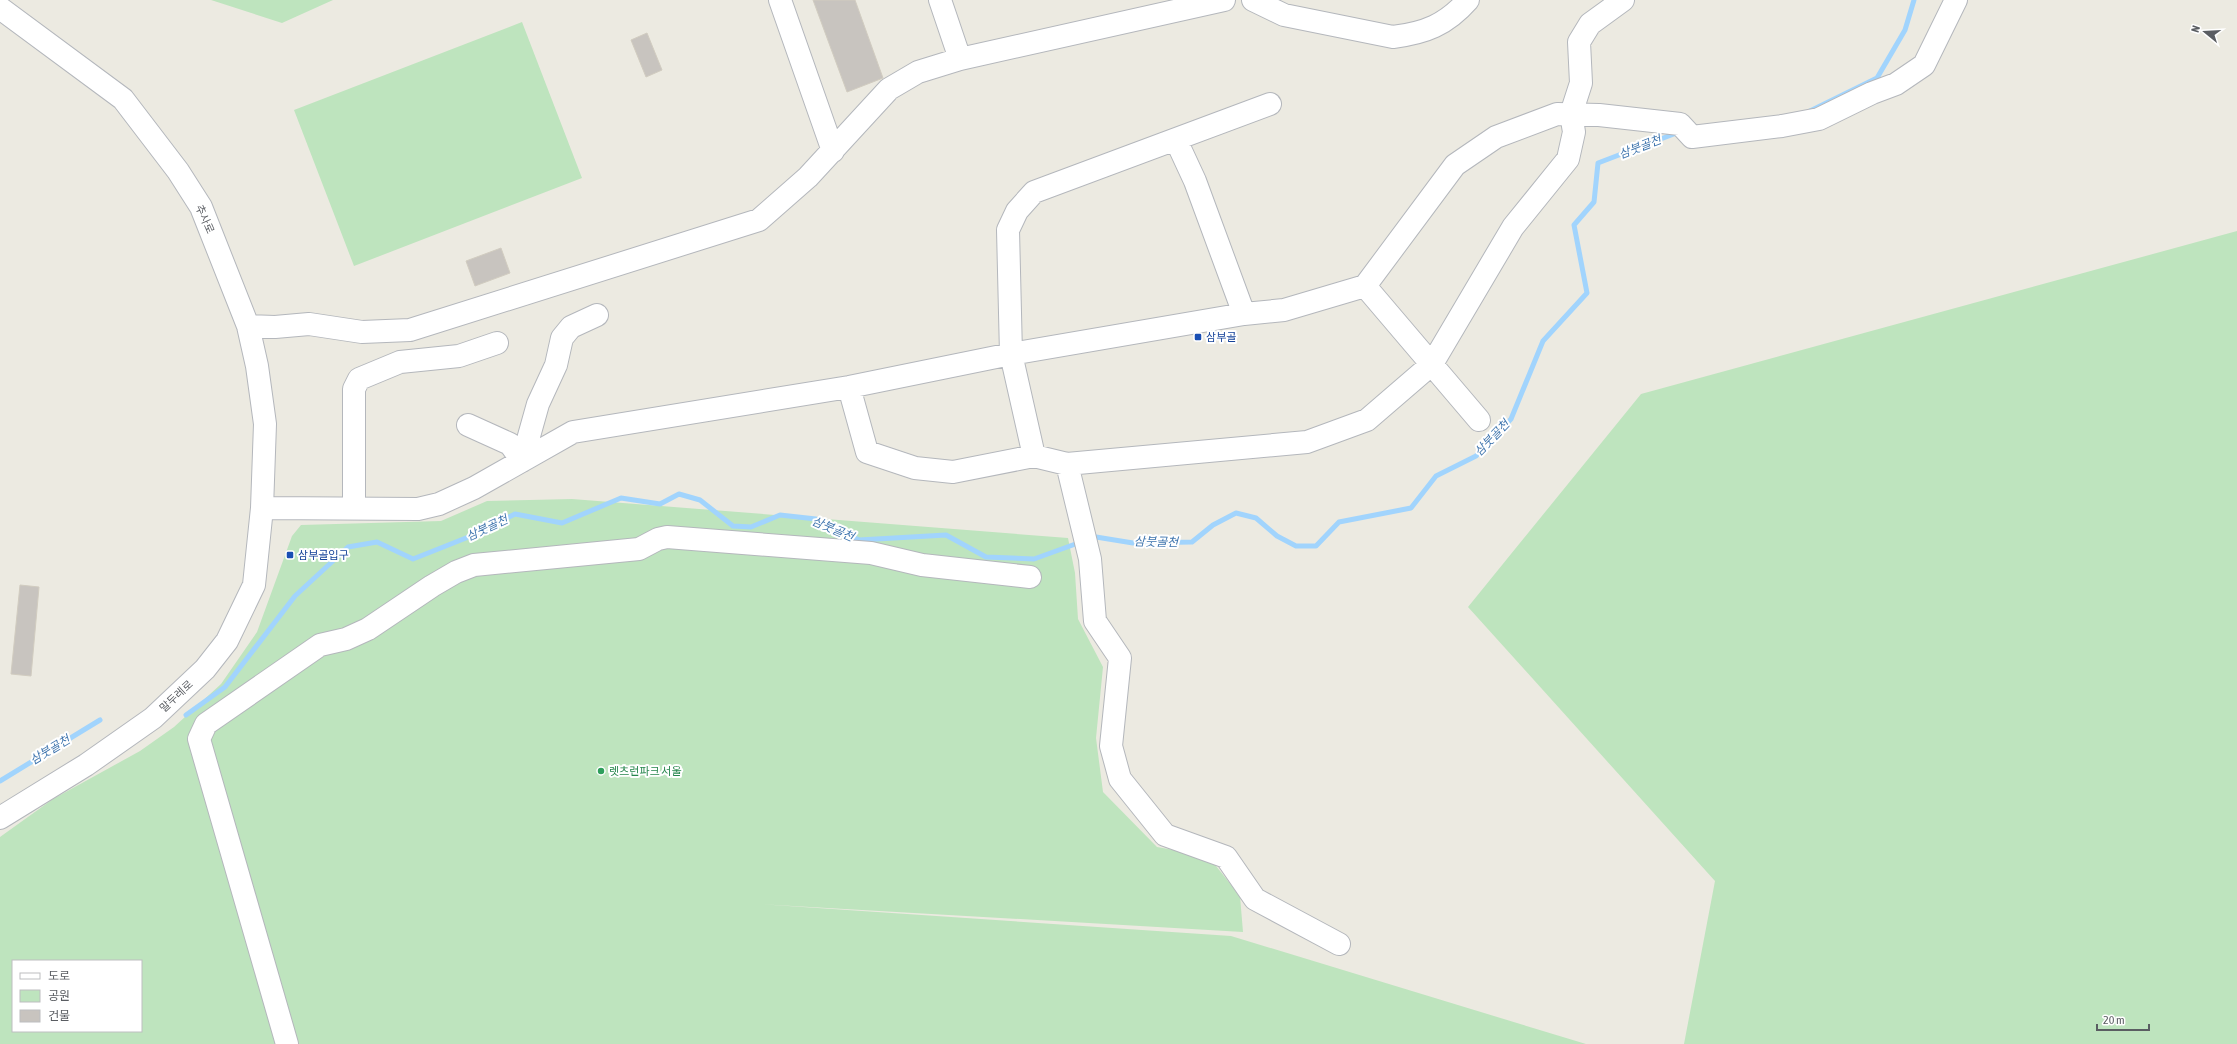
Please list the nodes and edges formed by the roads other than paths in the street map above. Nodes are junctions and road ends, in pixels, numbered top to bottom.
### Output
1 (780, 0) edge
2 (940, 0) edge
3 (1224, 0) edge
4 (1253, 0) edge
5 (1468, 0) edge
6 (1623, 0) edge
7 (1956, 0) edge
8 (0, 8) edge
9 (960, 60) junction
10 (1270, 104) dead end
11 (1571, 114) junction
12 (1176, 140) junction
13 (833, 151) junction
14 (1365, 286) junction
15 (1244, 314) junction
16 (597, 315) dead end
17 (248, 326) junction
18 (497, 343) dead end
19 (1011, 354) junction
20 (1432, 364) junction
21 (849, 387) junction
22 (1479, 420) dead end
23 (468, 425) dead end
24 (1034, 456) junction
25 (522, 460) junction
26 (1067, 464) junction
27 (262, 508) junction
28 (354, 508) junction
29 (1030, 577) dead end
30 (0, 818) edge
31 (1339, 944) dead end
32 (287, 1044) edge

1 - 13 street
2 - 9 street
3 - 9 street
4 - 5 street
6 - 11 street
7 - 11 street
8 - 17 street, 추사로
9 - 13 street
10 - 12 street
11 - 14 street
11 - 20 street
12 - 15 street
12 - 19 street
13 - 17 street
14 - 15 street
14 - 20 street
15 - 19 street
16 - 25 street
17 - 27 street, 추사로
18 - 28 street
19 - 21 street
19 - 24 street
20 - 22 street
20 - 26 street
21 - 24 street
21 - 25 street
23 - 25 street
24 - 26 street
25 - 28 street
26 - 31 street
27 - 28 street
27 - 30 street, 말두레로
29 - 32 street

